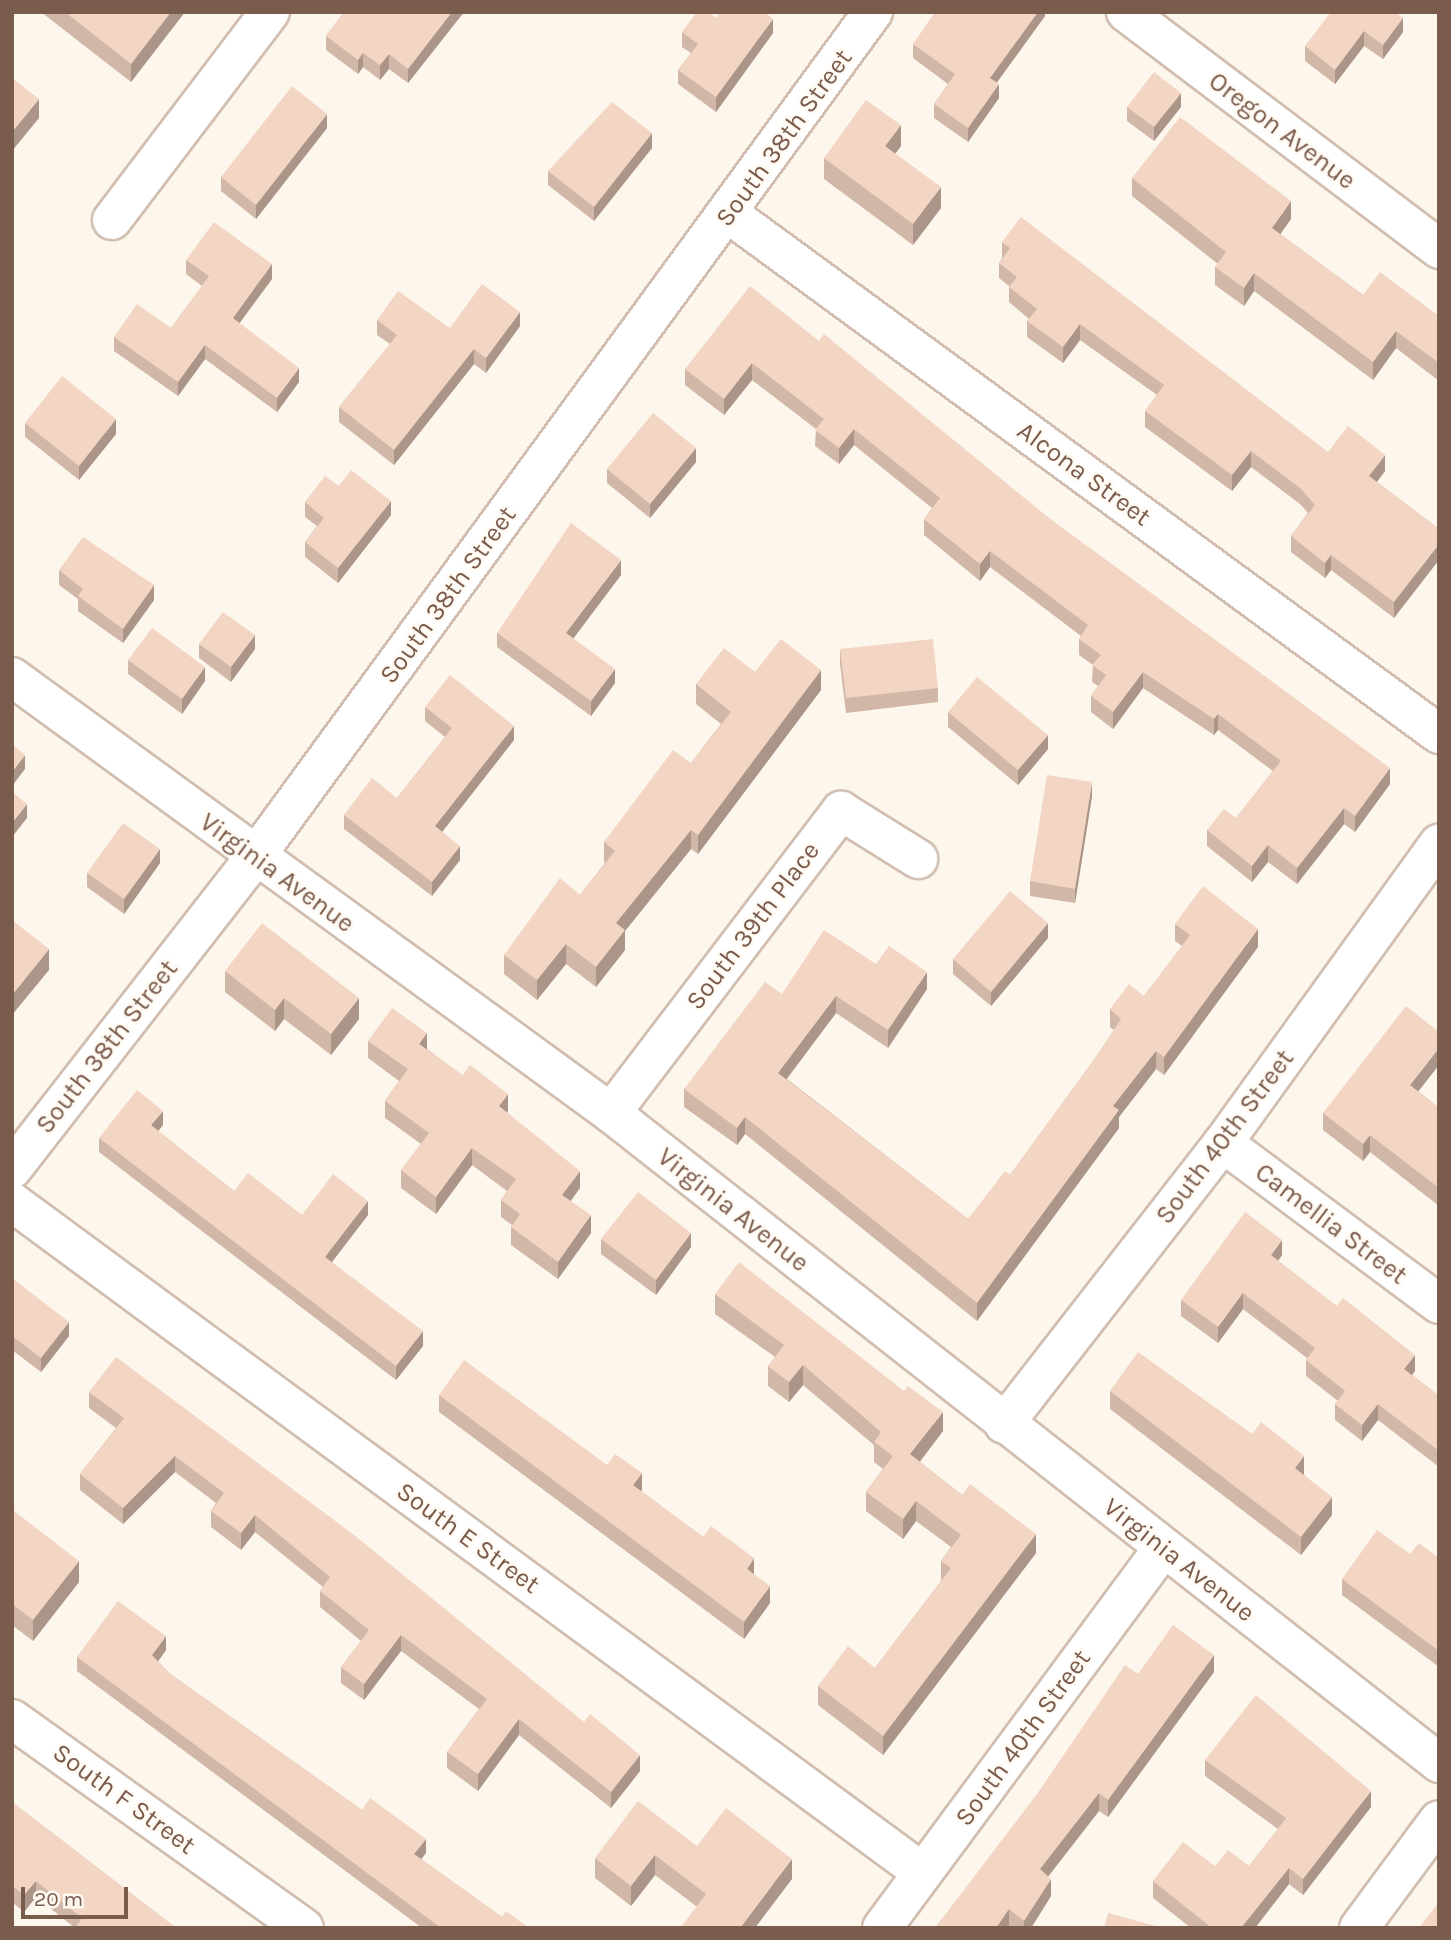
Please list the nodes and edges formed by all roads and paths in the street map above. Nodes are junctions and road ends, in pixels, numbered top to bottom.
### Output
1 (270, 12) edge
2 (873, 12) edge
3 (1126, 12) edge
4 (729, 214) junction
5 (112, 220) dead end
6 (1439, 249) edge
7 (12, 677) edge
8 (1439, 734) edge
9 (1439, 844) edge
10 (255, 857) junction
11 (918, 859) dead end
12 (611, 1113) junction
13 (1223, 1143) junction
14 (12, 1169) edge
15 (12, 1202) edge
16 (1439, 1304) edge
17 (1004, 1424) junction
18 (1163, 1548) junction
19 (12, 1719) edge
20 (1439, 1763) edge
21 (1439, 1820) edge
22 (923, 1873) junction
23 (304, 1928) edge
24 (882, 1928) edge
25 (1359, 1928) edge

1 - 5 street
2 - 4 street, South 38th Street
3 - 6 street, Oregon Avenue
4 - 8 street, Alcona Street
4 - 10 street, South 38th Street
7 - 10 street, Virginia Avenue
9 - 13 street, South 40th Street
10 - 12 street, Virginia Avenue
10 - 14 street, South 38th Street
11 - 12 street, South 39th Place
12 - 17 street, Virginia Avenue
13 - 16 street, Camellia Street
13 - 17 street, South 40th Street
15 - 22 street, South E Street
17 - 18 street, Virginia Avenue
18 - 20 street, Virginia Avenue
18 - 22 street, South 40th Street
19 - 23 street, South F Street
21 - 25 street
22 - 24 street, South 40th Street

